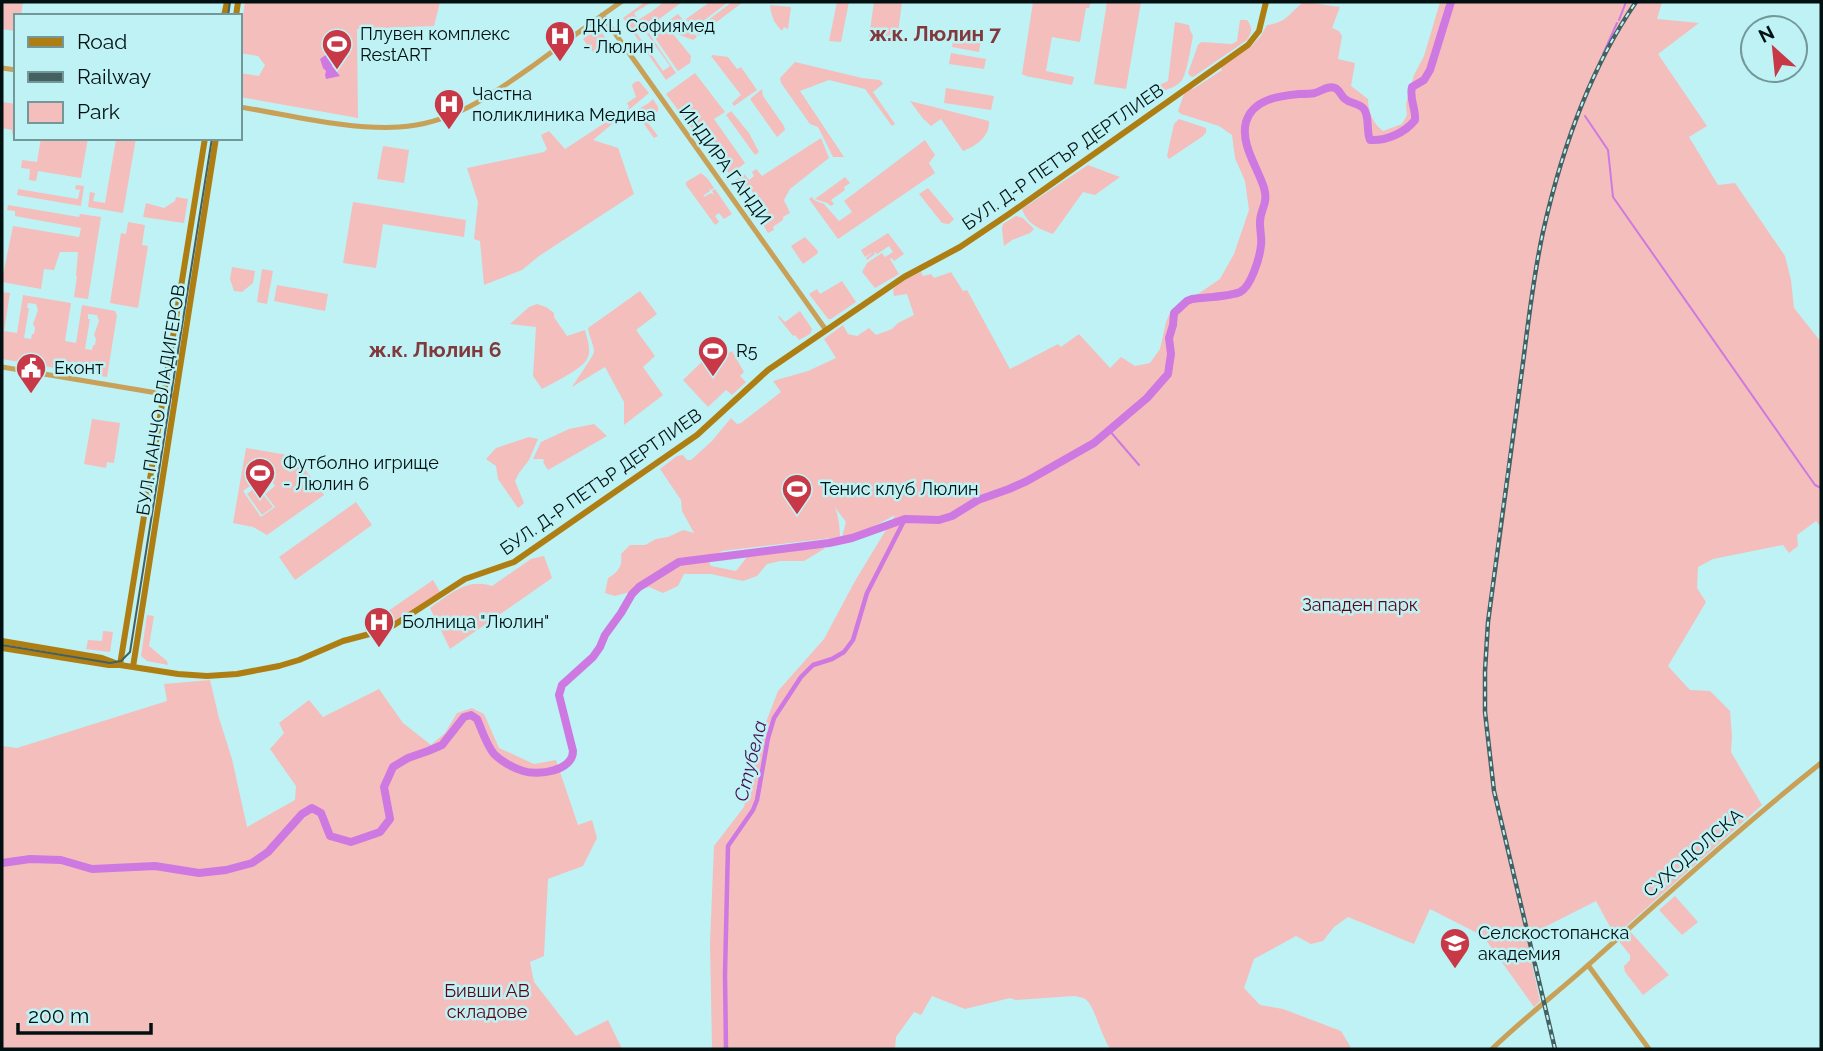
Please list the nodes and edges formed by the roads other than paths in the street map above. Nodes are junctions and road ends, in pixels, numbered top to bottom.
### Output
1 (621, 2) edge
2 (1266, 2) edge
3 (602, 15) junction
4 (242, 107) edge
5 (205, 140) edge
6 (216, 140) edge
7 (826, 330) junction
8 (2, 367) edge
9 (163, 394) junction
10 (175, 396) junction
11 (2, 641) edge
12 (2, 648) edge
13 (120, 665) junction
14 (133, 667) junction
15 (1821, 763) edge
16 (1588, 965) junction
17 (1492, 1049) edge
18 (1650, 1049) edge

1 - 3 street
2 - 7 main road, БУЛ. Д-Р ПЕТЪР ДЕРТЛИЕВ
3 - 4 street
3 - 7 street, ИНДИРА ГАНДИ
5 - 9 main road, БУЛ. ПАНЧО ВЛАДИГЕРОВ
6 - 10 main road, БУЛ. ПАНЧО ВЛАДИГЕРОВ
7 - 14 main road, БУЛ. Д-Р ПЕТЪР ДЕРТЛИЕВ
8 - 9 street
9 - 10 street
9 - 13 main road, БУЛ. ПАНЧО ВЛАДИГЕРОВ
10 - 14 main road, БУЛ. ПАНЧО ВЛАДИГЕРОВ
11 - 13 main road, БУЛ. Д-Р ПЕТЪР ДЕРТЛИЕВ
12 - 13 main road, БУЛ. Д-Р ПЕТЪР ДЕРТЛИЕВ
13 - 14 main road, БУЛ. Д-Р ПЕТЪР ДЕРТЛИЕВ
15 - 16 street, СУХОДОЛСКА
16 - 17 street, СУХОДОЛСКА
16 - 18 street

